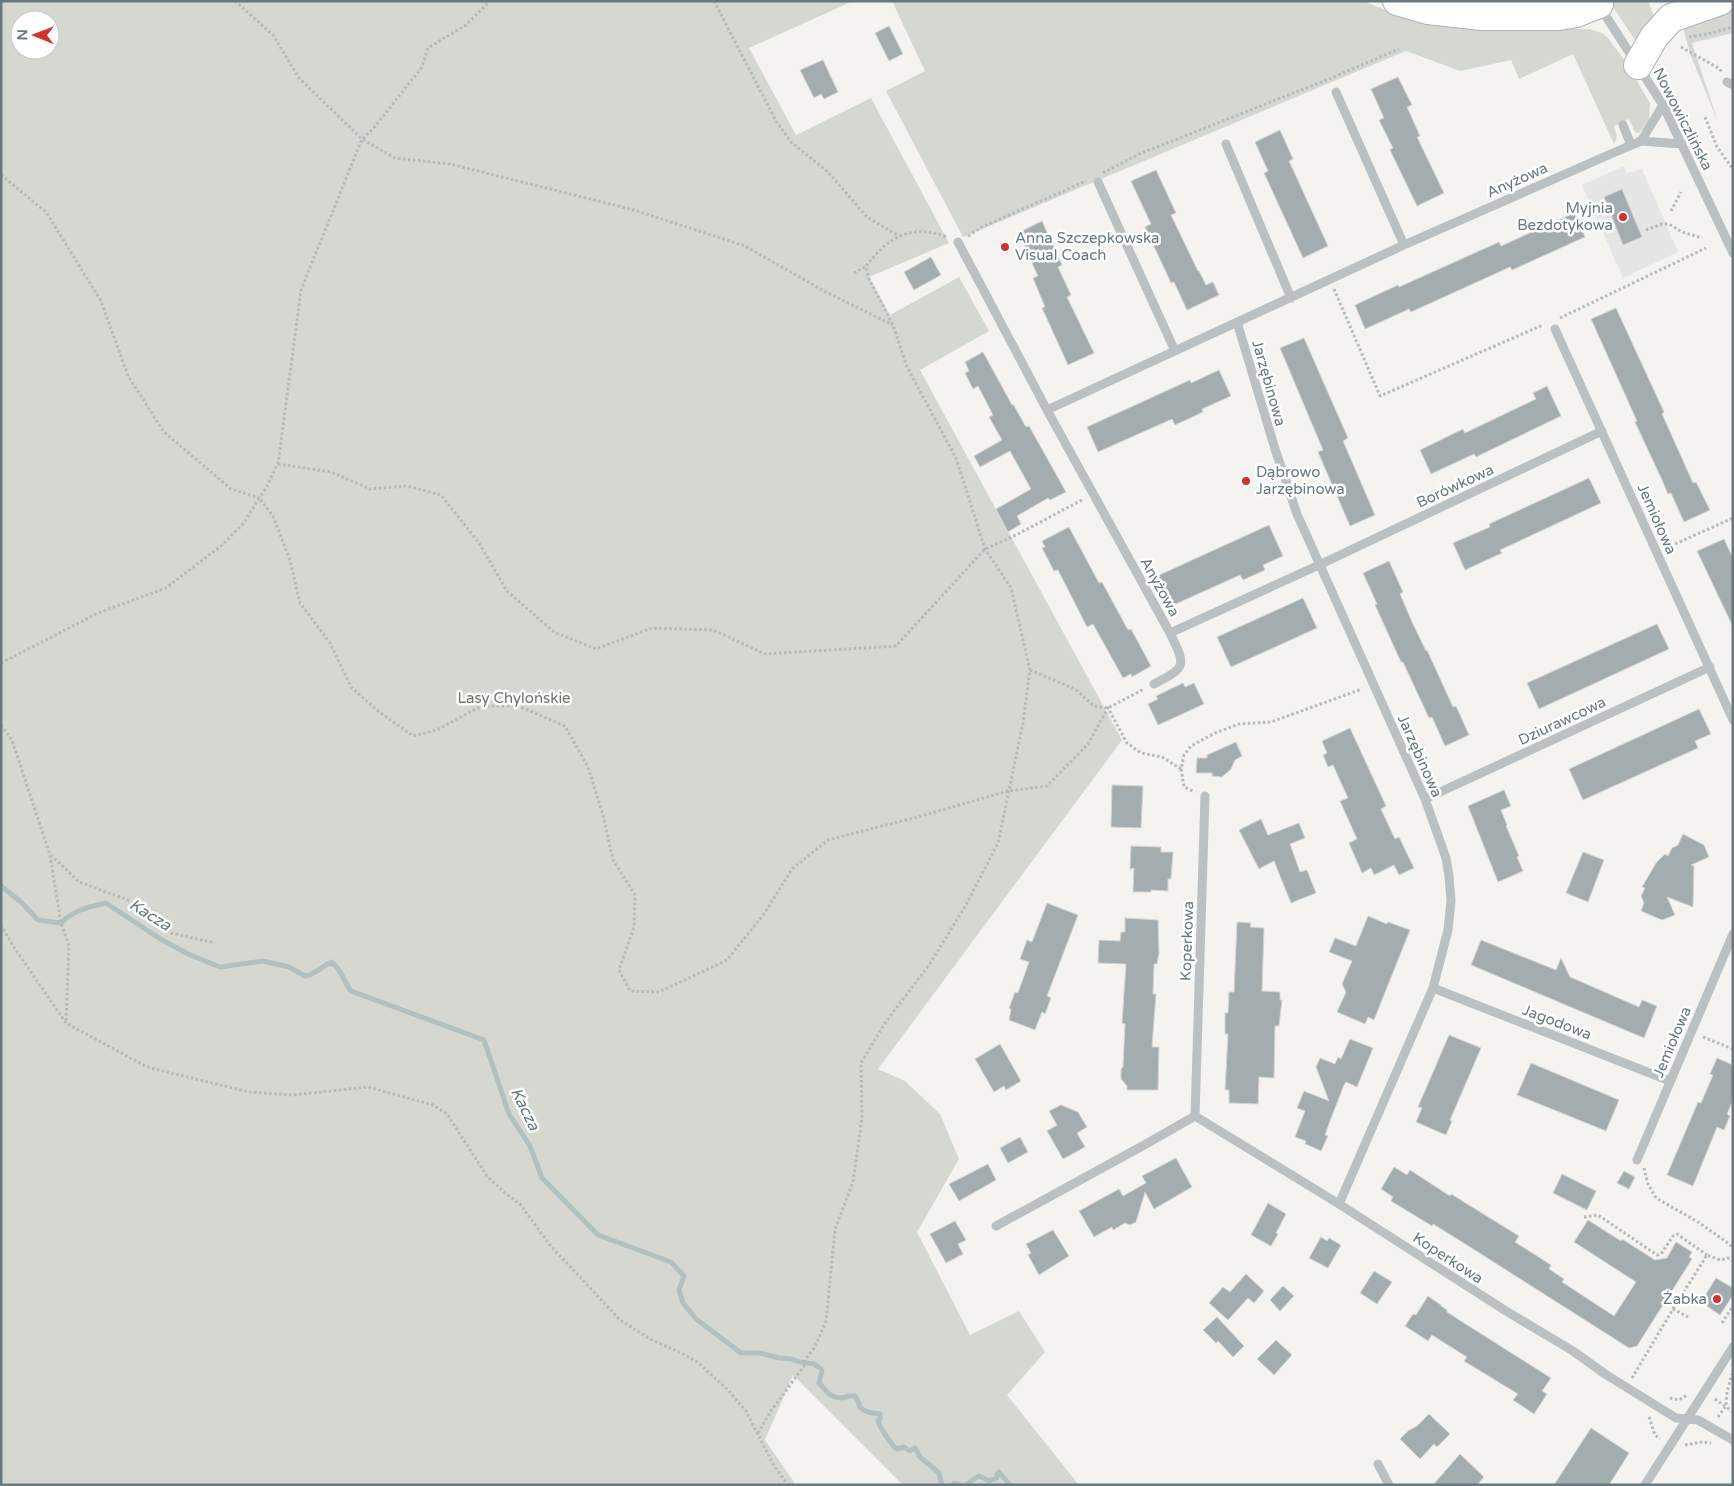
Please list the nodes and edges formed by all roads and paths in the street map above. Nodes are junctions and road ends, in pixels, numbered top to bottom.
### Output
1 (235, 1) edge
2 (490, 1) edge
3 (714, 1) edge
4 (1397, 1) edge
5 (1720, 1) edge
6 (1599, 4) joint
7 (1733, 27) edge
8 (1688, 37) dead end
9 (1681, 47) dead end
10 (1399, 48) dead end
11 (1638, 65) junction
12 (1730, 83) edge
13 (1336, 92) dead end
14 (1663, 105) junction
15 (1705, 116) dead end
16 (1623, 125) dead end
17 (362, 139) junction
18 (1641, 141) junction
19 (1226, 144) dead end
20 (1682, 144) junction
21 (1631, 145) junction
22 (1733, 169) edge
23 (1, 175) edge
24 (1087, 180) dead end
25 (1097, 180) joint
26 (1681, 192) dead end
27 (1671, 211) dead end
28 (1646, 230) dead end
29 (899, 236) junction
30 (1702, 238) dead end
31 (958, 242) junction
32 (1404, 246) junction
33 (1706, 248) dead end
34 (1733, 253) edge
35 (866, 266) junction
36 (854, 273) dead end
37 (1330, 280) junction
38 (1291, 298) junction
39 (1237, 322) junction
40 (893, 325) junction
41 (1544, 325) dead end
42 (1554, 325) joint
43 (1174, 351) junction
44 (1047, 410) junction
45 (1602, 431) junction
46 (278, 464) junction
47 (1094, 494) junction
48 (259, 498) junction
49 (1733, 518) edge
50 (985, 549) junction
51 (1657, 552) junction
52 (1319, 565) junction
53 (1170, 633) junction
54 (1, 663) edge
55 (1710, 667) junction
56 (1030, 670) junction
57 (1154, 684) joint
58 (1374, 685) junction
59 (1108, 708) junction
60 (1733, 720) edge
61 (1, 725) edge
62 (1181, 769) junction
63 (1008, 791) junction
64 (1205, 796) joint
65 (1425, 799) junction
66 (50, 855) junction
67 (1, 925) edge
68 (1733, 934) edge
69 (215, 943) dead end
70 (1433, 988) junction
71 (66, 1023) junction
72 (1691, 1032) junction
73 (1733, 1049) edge
74 (1670, 1081) junction
75 (1195, 1116) junction
76 (1637, 1160) joint
77 (1339, 1204) junction
78 (1584, 1217) dead end
79 (996, 1226) dead end
80 (1733, 1248) edge
81 (1707, 1255) junction
82 (1733, 1260) edge
83 (1733, 1306) edge
84 (1673, 1310) junction
85 (1688, 1317) dead end
86 (1722, 1323) dead end
87 (1733, 1347) edge
88 (1636, 1372) dead end
89 (1733, 1374) edge
90 (1691, 1390) dead end
91 (1667, 1398) dead end
92 (1733, 1412) edge
93 (1687, 1419) junction
94 (1652, 1424) dead end
95 (758, 1433) junction
96 (1654, 1435) dead end
97 (1733, 1440) edge
98 (1702, 1442) dead end
99 (1684, 1445) dead end
100 (1378, 1464) dead end
101 (788, 1485) edge
102 (1389, 1485) edge
103 (1645, 1485) edge

1 - 17 path
2 - 17 path
3 - 29 path
4 - 6 highway
5 - 11 highway
6 - 11 street, Nowowiczlińska
7 - 8 path
9 - 12 path
10 - 25 path
11 - 14 street, Nowowiczlińska
13 - 32 street
14 - 18 street
14 - 20 street, Nowowiczlińska
15 - 22 path
16 - 21 street
17 - 40 path
17 - 46 path
18 - 20 street
18 - 21 street, Anyżowa
19 - 38 street
20 - 34 street, Nowowiczlińska
21 - 32 street, Anyżowa
23 - 48 path
24 - 31 path
25 - 43 street
26 - 27 path
28 - 30 path
29 - 31 path
29 - 35 path
31 - 44 street, Anyżowa
32 - 37 street, Anyżowa
33 - 42 path
35 - 36 path
35 - 40 path
37 - 38 street, Anyżowa
37 - 41 path
38 - 39 street, Anyżowa
39 - 43 street, Anyżowa
39 - 52 street, Jarzębinowa
40 - 50 path
42 - 45 street, Jemiołowa
43 - 44 street, Anyżowa
44 - 47 street, Anyżowa
45 - 51 street, Jemiołowa
45 - 52 street, Borówkowa
46 - 48 path
46 - 50 path
47 - 50 path
47 - 53 street, Anyżowa
48 - 54 path
48 - 63 path
49 - 51 path
50 - 56 path
51 - 55 street, Jemiołowa
52 - 53 street, Anyżowa
52 - 58 street, Jarzębinowa
53 - 57 street
55 - 60 street, Jemiołowa
55 - 65 street, Dziurawcowa
56 - 59 path
56 - 63 path
57 - 59 path
58 - 62 path
58 - 65 street, Jarzębinowa
59 - 62 path
59 - 63 path
61 - 66 path
62 - 64 path
63 - 95 path
64 - 75 street, Koperkowa
65 - 70 street, Jarzębinowa
66 - 69 path
66 - 71 path
67 - 71 path
68 - 72 street, Jemiołowa
70 - 74 street, Jagodowa
70 - 77 street, Jarzębinowa
71 - 95 path
72 - 73 path
72 - 74 street, Jemiołowa
74 - 76 street, Jemiołowa
75 - 77 street, Koperkowa
75 - 79 street
76 - 80 path
77 - 93 street, Koperkowa
78 - 81 path
81 - 82 path
81 - 84 path
83 - 86 path
84 - 85 path
84 - 88 path
87 - 93 street
89 - 92 path
90 - 91 path
93 - 97 street, Koperkowa
93 - 103 street
94 - 96 path
95 - 101 path
98 - 99 path
100 - 102 street

